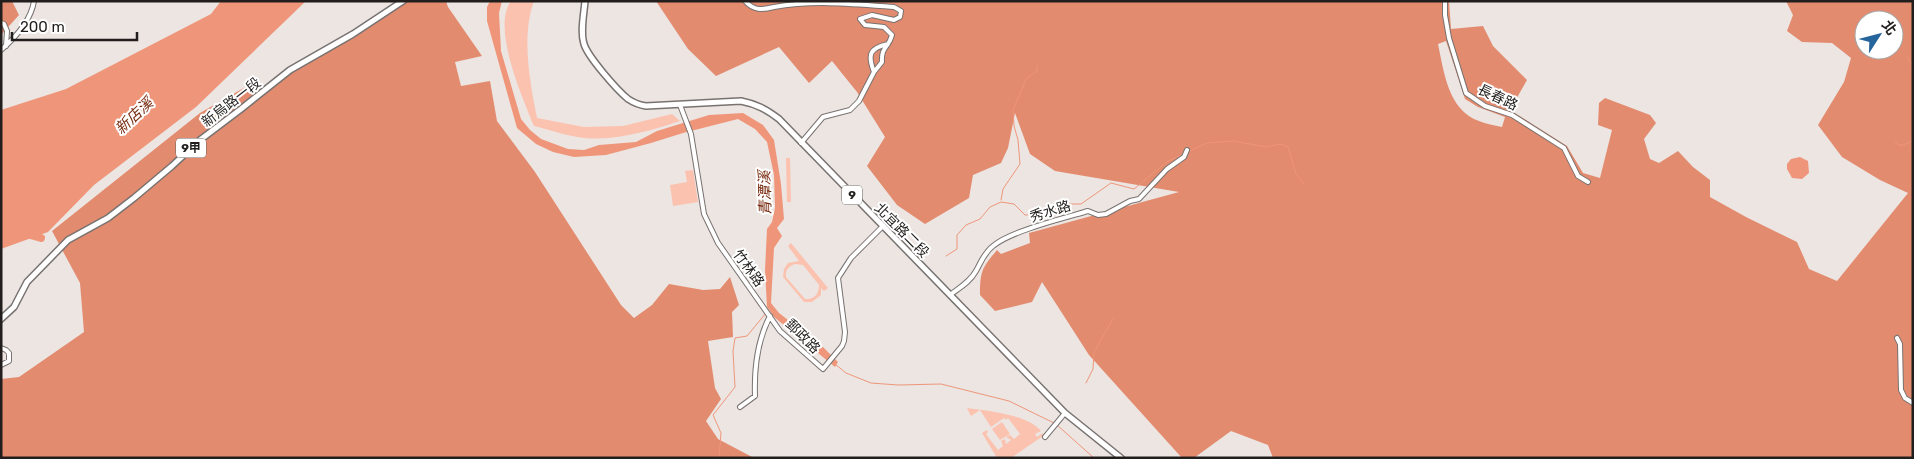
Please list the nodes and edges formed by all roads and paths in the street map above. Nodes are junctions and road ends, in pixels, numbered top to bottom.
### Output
1 (34, 1) edge
2 (403, 1) edge
3 (585, 1) edge
4 (746, 1) edge
5 (1445, 1) edge
6 (1, 23) edge
7 (888, 44) junction
8 (6, 46) junction
9 (1, 50) edge
10 (874, 72) junction
11 (680, 105) junction
12 (801, 143) junction
13 (1187, 150) dead end
14 (1588, 182) dead end
15 (882, 226) junction
16 (950, 295) junction
17 (770, 316) junction
18 (1, 319) edge
19 (1897, 338) dead end
20 (1, 348) edge
21 (1, 365) edge
22 (1913, 403) edge
23 (740, 407) dead end
24 (1063, 415) junction
25 (1042, 428) dead end
26 (1049, 431) junction
27 (1044, 437) dead end
28 (1121, 458) edge

1 - 8 street
2 - 18 main road, 新烏路一段 / 9甲
3 - 11 main road, 北宜路二段 / 9
4 - 7 street
5 - 14 street, 長春路
6 - 8 street
7 - 10 street
7 - 10 street
8 - 9 street
10 - 12 street
11 - 12 main road, 北宜路二段 / 9
11 - 17 street, 竹林路
12 - 15 main road, 北宜路二段 / 9
13 - 16 street, 秀水路
15 - 16 main road, 北宜路二段 / 9
15 - 17 street, 郵政路
16 - 24 main road, 北宜路二段 / 9
17 - 23 street
19 - 22 street
20 - 21 street
24 - 26 street
24 - 28 main road, 北宜路二段 / 9
25 - 26 street
26 - 27 street

